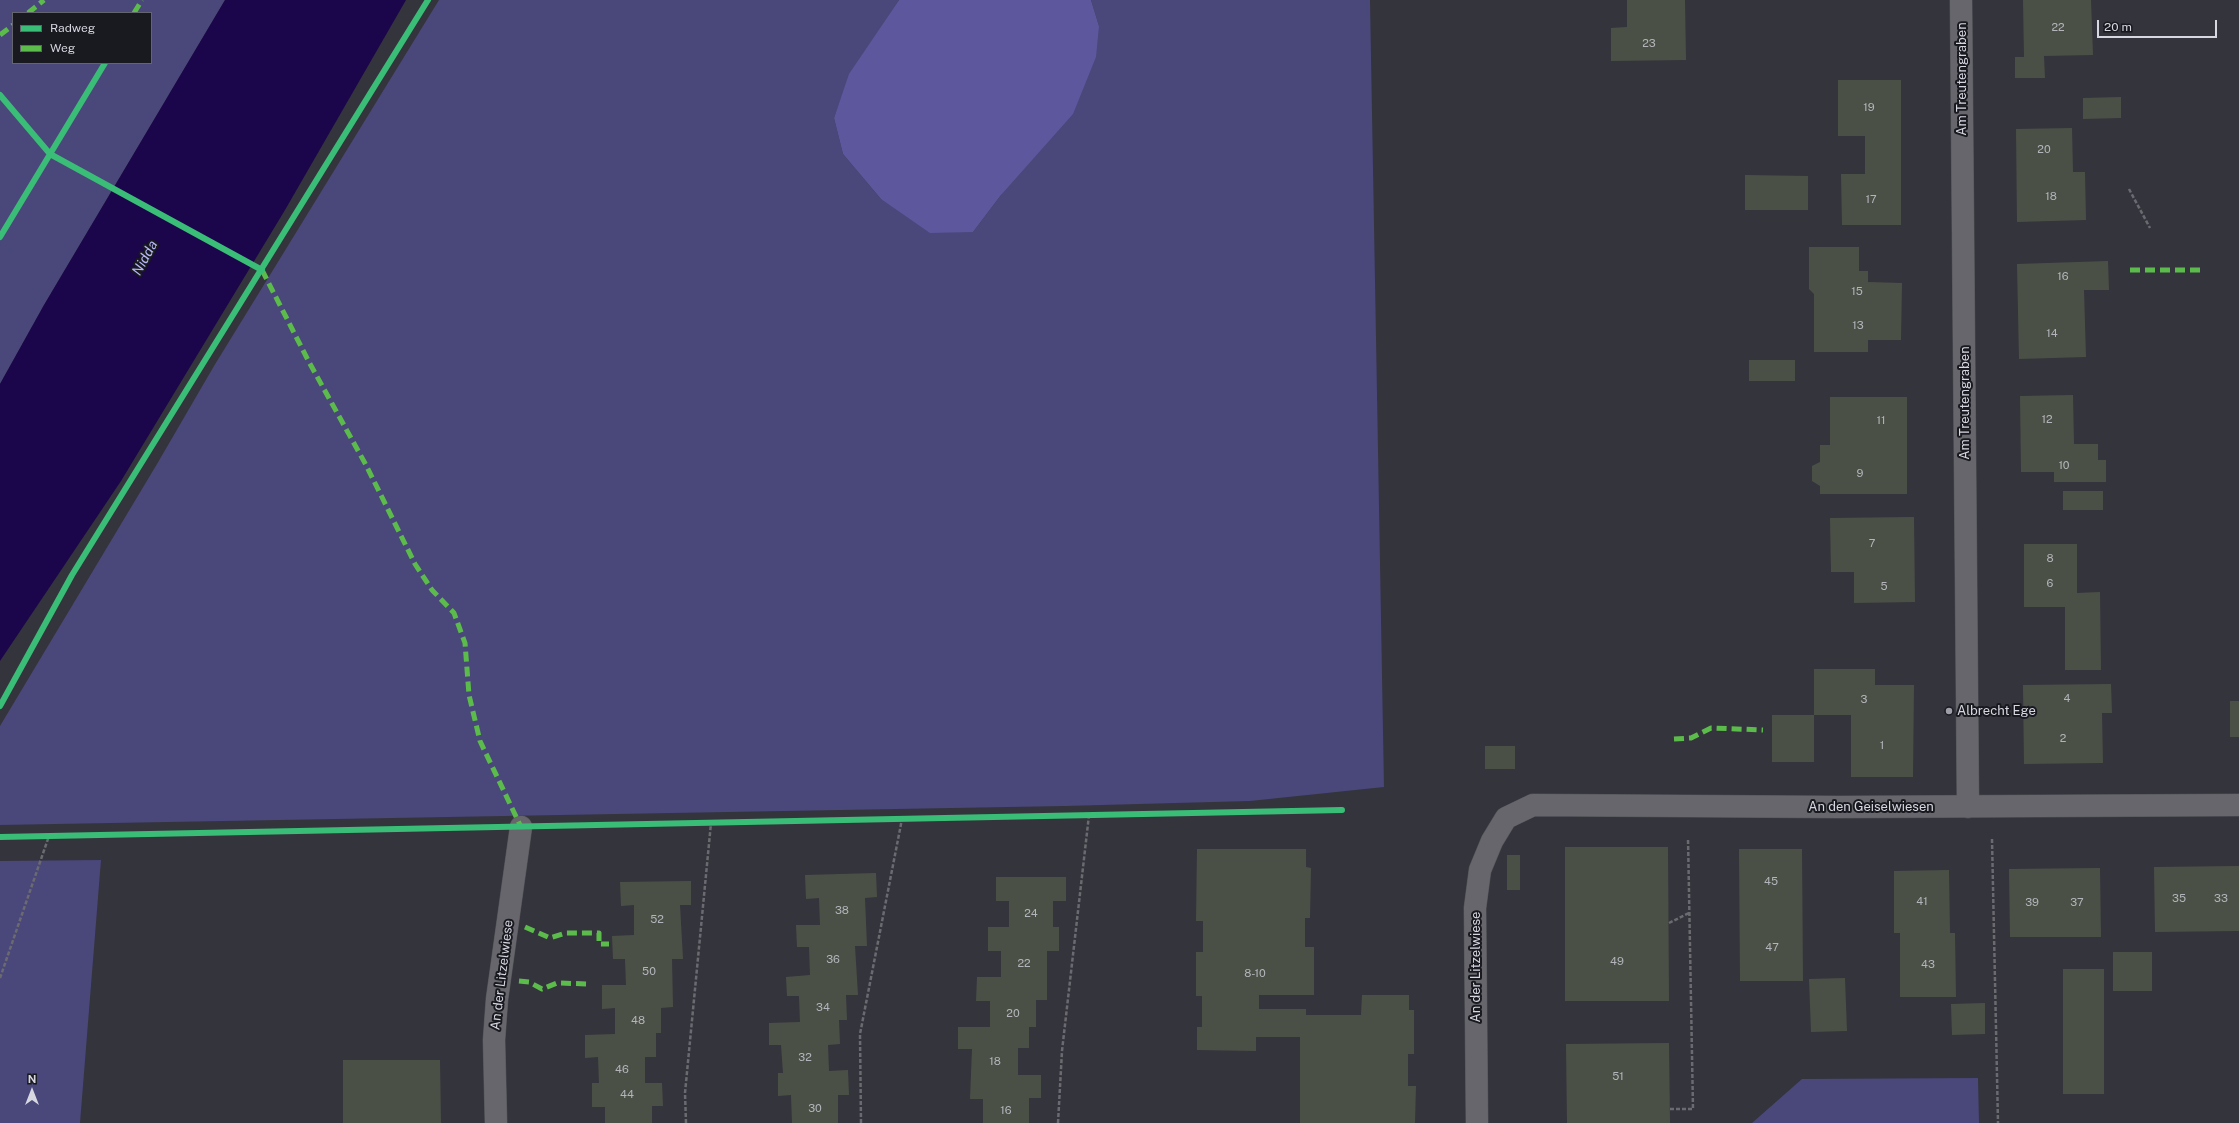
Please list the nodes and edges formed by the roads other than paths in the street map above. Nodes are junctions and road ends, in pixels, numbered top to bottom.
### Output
1 (1961, 0) edge
2 (2239, 805) edge
3 (1968, 807) junction
4 (1506, 818) joint
5 (521, 827) dead end
6 (496, 1123) edge
7 (1477, 1123) edge

1 - 3 street, Am Treutengraben
2 - 3 street, An den Geiselwiesen
3 - 4 street, An den Geiselwiesen
4 - 7 street, An der Litzelwiese
5 - 6 street, An der Litzelwiese

